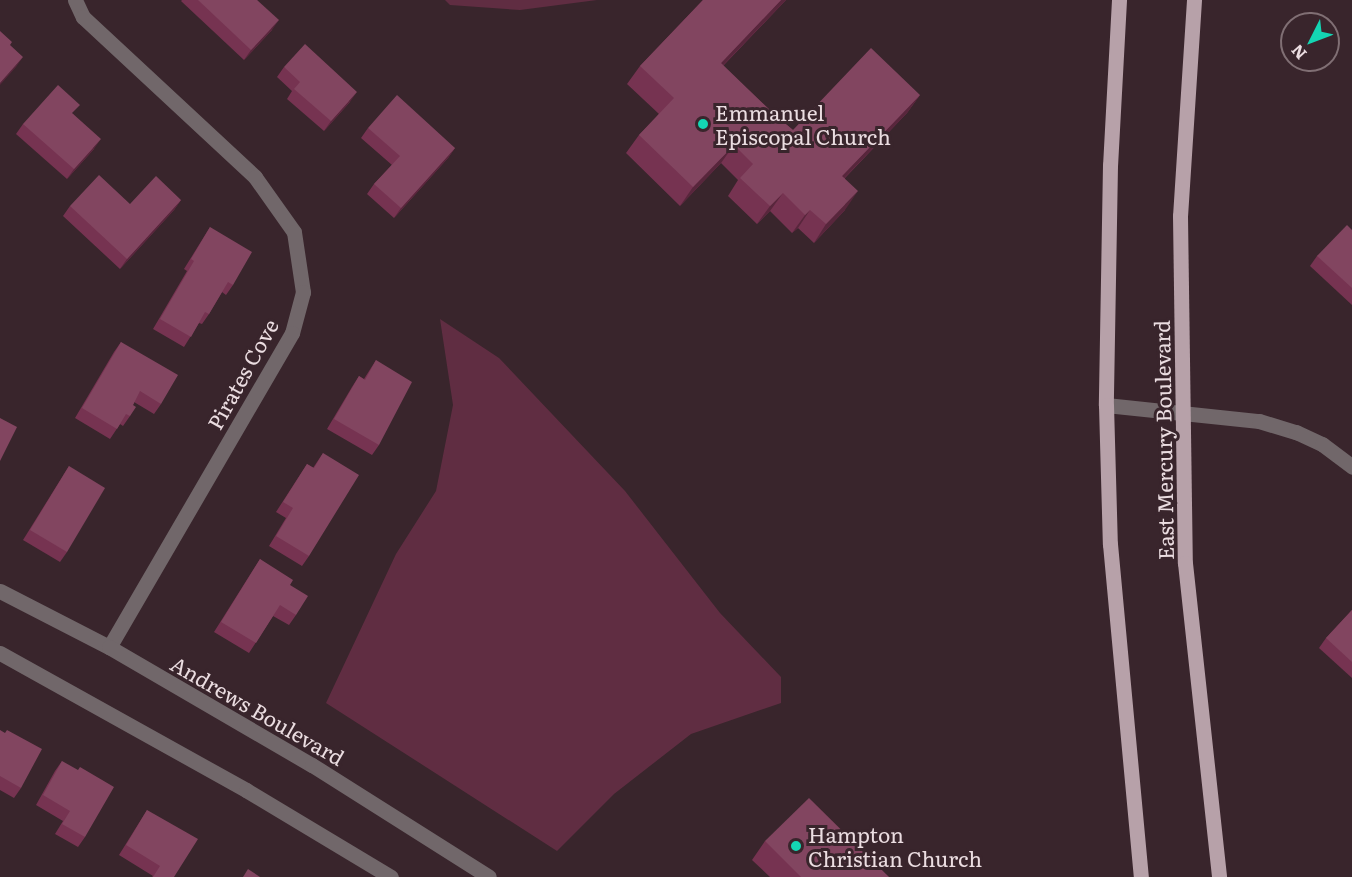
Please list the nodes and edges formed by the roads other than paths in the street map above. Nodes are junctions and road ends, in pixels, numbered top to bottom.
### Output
1 (75, 0) edge
2 (1119, 0) edge
3 (1194, 0) edge
4 (1106, 405) junction
5 (1182, 413) junction
6 (1352, 466) edge
7 (0, 591) edge
8 (108, 647) junction
9 (0, 653) edge
10 (391, 877) edge
11 (489, 877) edge
12 (1141, 877) edge
13 (1219, 877) edge

1 - 8 street, Pirates Cove
2 - 4 main road
3 - 5 main road, East Mercury Boulevard
4 - 5 street
4 - 12 main road
5 - 6 street
5 - 13 main road, East Mercury Boulevard
7 - 8 street, Andrews Boulevard
8 - 11 street, Andrews Boulevard
9 - 10 street

